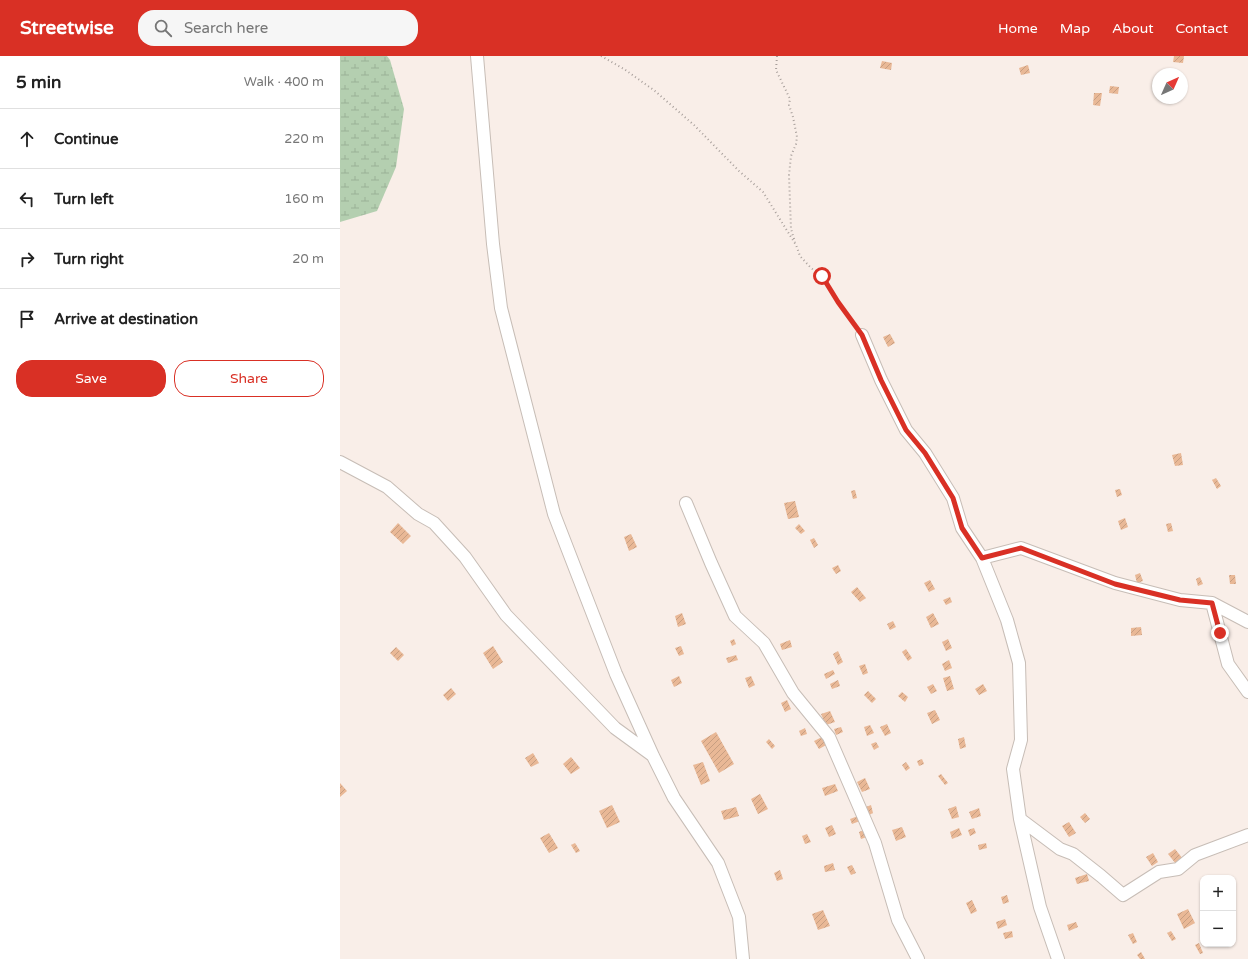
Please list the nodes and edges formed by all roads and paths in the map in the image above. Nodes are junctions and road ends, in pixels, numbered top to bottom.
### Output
1 (477, 56) edge
2 (601, 56) edge
3 (777, 56) edge
4 (796, 245) junction
5 (862, 335) joint
6 (340, 462) edge
7 (686, 503) dead end
8 (982, 558) junction
9 (1212, 603) junction
10 (1248, 622) edge
11 (1248, 692) edge
12 (653, 756) junction
13 (1020, 819) junction
14 (1248, 835) edge
15 (743, 959) edge
16 (918, 959) edge
17 (1058, 959) edge

1 - 12 street
2 - 4 path
3 - 4 path
4 - 5 path
5 - 8 street
6 - 12 street
7 - 16 street
8 - 9 street
8 - 13 street
9 - 10 street
9 - 11 street
12 - 15 street
13 - 14 street
13 - 17 street

